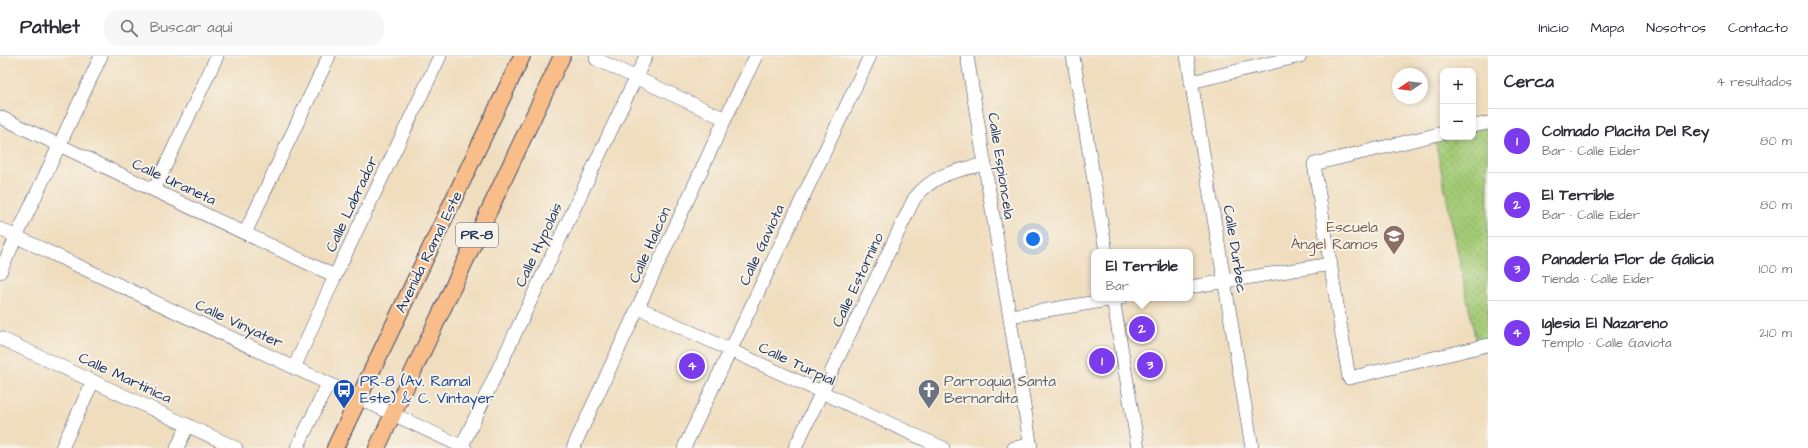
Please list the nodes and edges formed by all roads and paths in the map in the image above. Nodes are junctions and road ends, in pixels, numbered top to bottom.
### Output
1 (101, 56) edge
2 (217, 56) edge
3 (329, 56) edge
4 (440, 56) edge
5 (522, 56) edge
6 (562, 56) edge
7 (646, 56) edge
8 (756, 56) edge
9 (870, 56) edge
10 (967, 56) edge
11 (1073, 56) edge
12 (1187, 56) edge
13 (1300, 56) edge
14 (596, 59) dead end
15 (636, 77) junction
16 (1191, 82) junction
17 (0, 117) edge
18 (725, 119) junction
19 (1488, 123) edge
20 (1476, 125) edge
21 (1440, 134) edge
22 (59, 145) junction
23 (985, 164) junction
24 (154, 190) junction
25 (0, 229) edge
26 (245, 233) junction
27 (16, 237) junction
28 (1105, 249) edge
29 (1331, 264) junction
30 (0, 272) edge
31 (335, 276) junction
32 (1224, 281) junction
33 (1193, 286) edge
34 (1098, 301) edge
35 (1116, 301) edge
36 (639, 308) junction
37 (1010, 316) junction
38 (0, 338) edge
39 (1488, 345) edge
40 (730, 350) junction
41 (294, 368) junction
42 (93, 381) junction
43 (328, 384) junction
44 (822, 393) junction
45 (359, 398) junction
46 (393, 414) junction
47 (188, 425) junction
48 (1031, 447) edge
49 (62, 448) edge
50 (177, 448) edge
51 (236, 448) edge
52 (297, 448) edge
53 (335, 448) edge
54 (377, 448) edge
55 (463, 448) edge
56 (573, 448) edge
57 (684, 448) edge
58 (795, 448) edge
59 (943, 448) edge
60 (1014, 448) edge
61 (1138, 448) edge
62 (1252, 448) edge

1 - 22 street
2 - 24 street
3 - 26 street
4 - 31 street, Calle Labrador
5 - 45 main road, Avenida Ramal Este / PR-8
6 - 46 main road, PR-8
7 - 15 street, Calle Hypolais
8 - 18 street, Calle Halcón
9 - 40 street, Calle Gaviota
10 - 23 street, Calle Espioncela
11 - 28 street
12 - 16 street, Calle Durbec
13 - 16 street
14 - 15 street
15 - 18 street
15 - 55 street, Calle Hypolais
16 - 32 street, Calle Durbec
17 - 22 street, Calle Uraneta
18 - 36 street, Calle Halcón
19 - 20 street
21 - 29 street
22 - 24 street, Calle Uraneta
22 - 27 street
23 - 37 street, Calle Espioncela
23 - 44 street, Calle Estornino
24 - 26 street, Calle Uraneta
25 - 27 street, Calle Vinyater
26 - 31 street, Calle Uraneta
27 - 30 street
27 - 41 street, Calle Vinyater
29 - 32 street
29 - 39 street
31 - 41 street, Calle Labrador
32 - 33 street
32 - 62 street, Calle Durbec
34 - 37 street
35 - 61 street
36 - 40 street, Calle Turpial
36 - 56 street, Calle Halcón
37 - 48 street, Calle Espioncela
38 - 42 street, Calle Martinica
40 - 44 street, Calle Turpial
40 - 57 street, Calle Gaviota
41 - 43 street, Calle Vinyater
42 - 47 street, Calle Martinica
42 - 49 street
43 - 45 street, Calle Vinyater
43 - 52 street
44 - 58 street, Calle Estornino
44 - 59 street, Calle Turpial
45 - 46 street, Calle Vinyater
45 - 53 main road, Avenida Ramal Este / PR-8
46 - 54 main road, PR-8
46 - 55 street, Calle Vinyater
47 - 50 street
47 - 51 street, Calle Martinica
48 - 60 street

